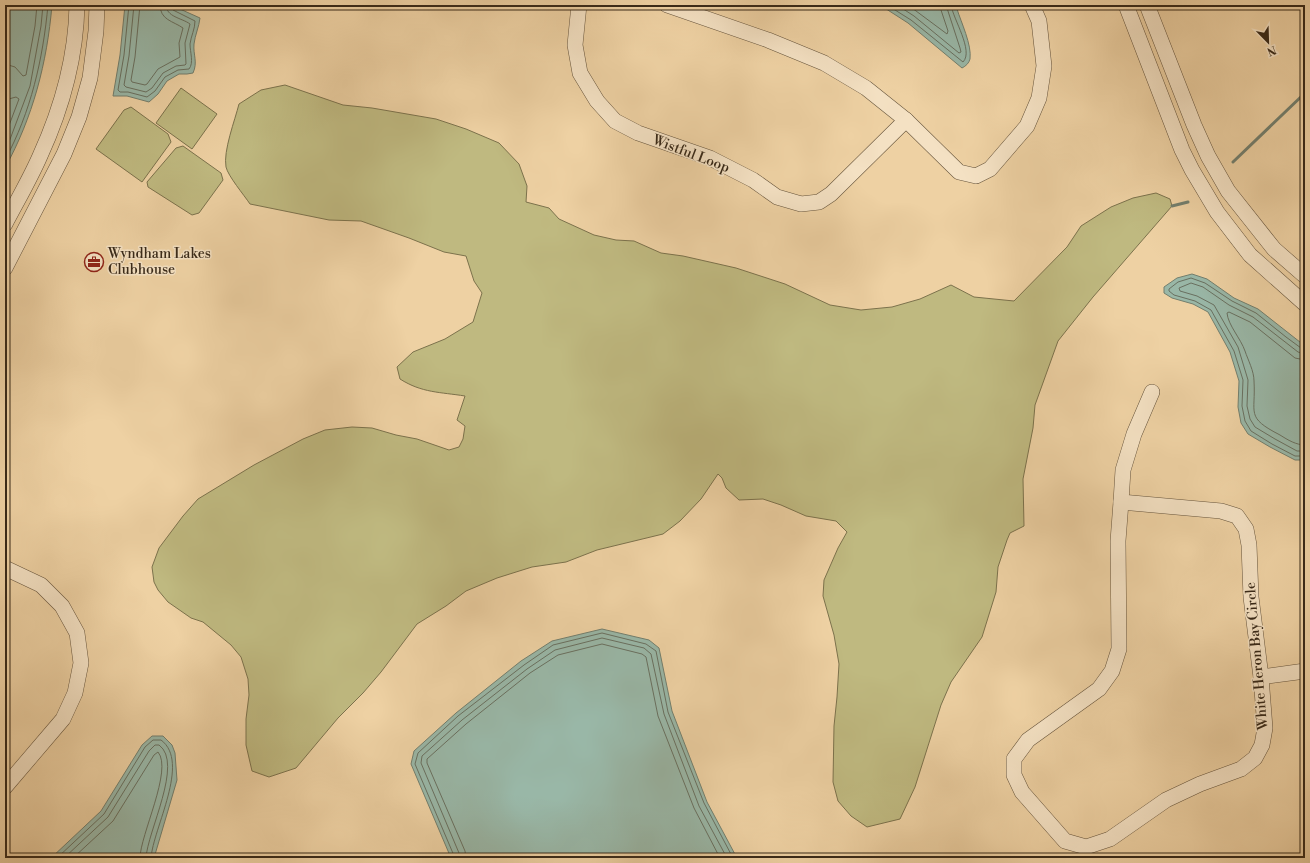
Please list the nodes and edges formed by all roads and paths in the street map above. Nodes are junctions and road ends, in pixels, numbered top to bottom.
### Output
1 (77, 5) edge
2 (98, 5) edge
3 (579, 5) edge
4 (667, 5) edge
5 (1032, 5) edge
6 (1126, 5) edge
7 (1147, 5) edge
8 (906, 120) junction
9 (46, 143) junction
10 (64, 154) junction
11 (5, 224) edge
12 (5, 268) edge
13 (1305, 276) edge
14 (1305, 304) edge
15 (1152, 392) dead end
16 (1120, 502) junction
17 (5, 568) edge
18 (1305, 671) edge
19 (1261, 678) junction
20 (5, 787) edge

1 - 9 street
2 - 10 street
3 - 8 street, Wistful Loop
4 - 8 street
5 - 8 street
6 - 14 street
7 - 13 street
9 - 10 street
9 - 11 street
10 - 12 street
15 - 16 street
16 - 19 street, White Heron Bay Circle
16 - 19 street, White Heron Bay Circle
17 - 20 street
18 - 19 street

